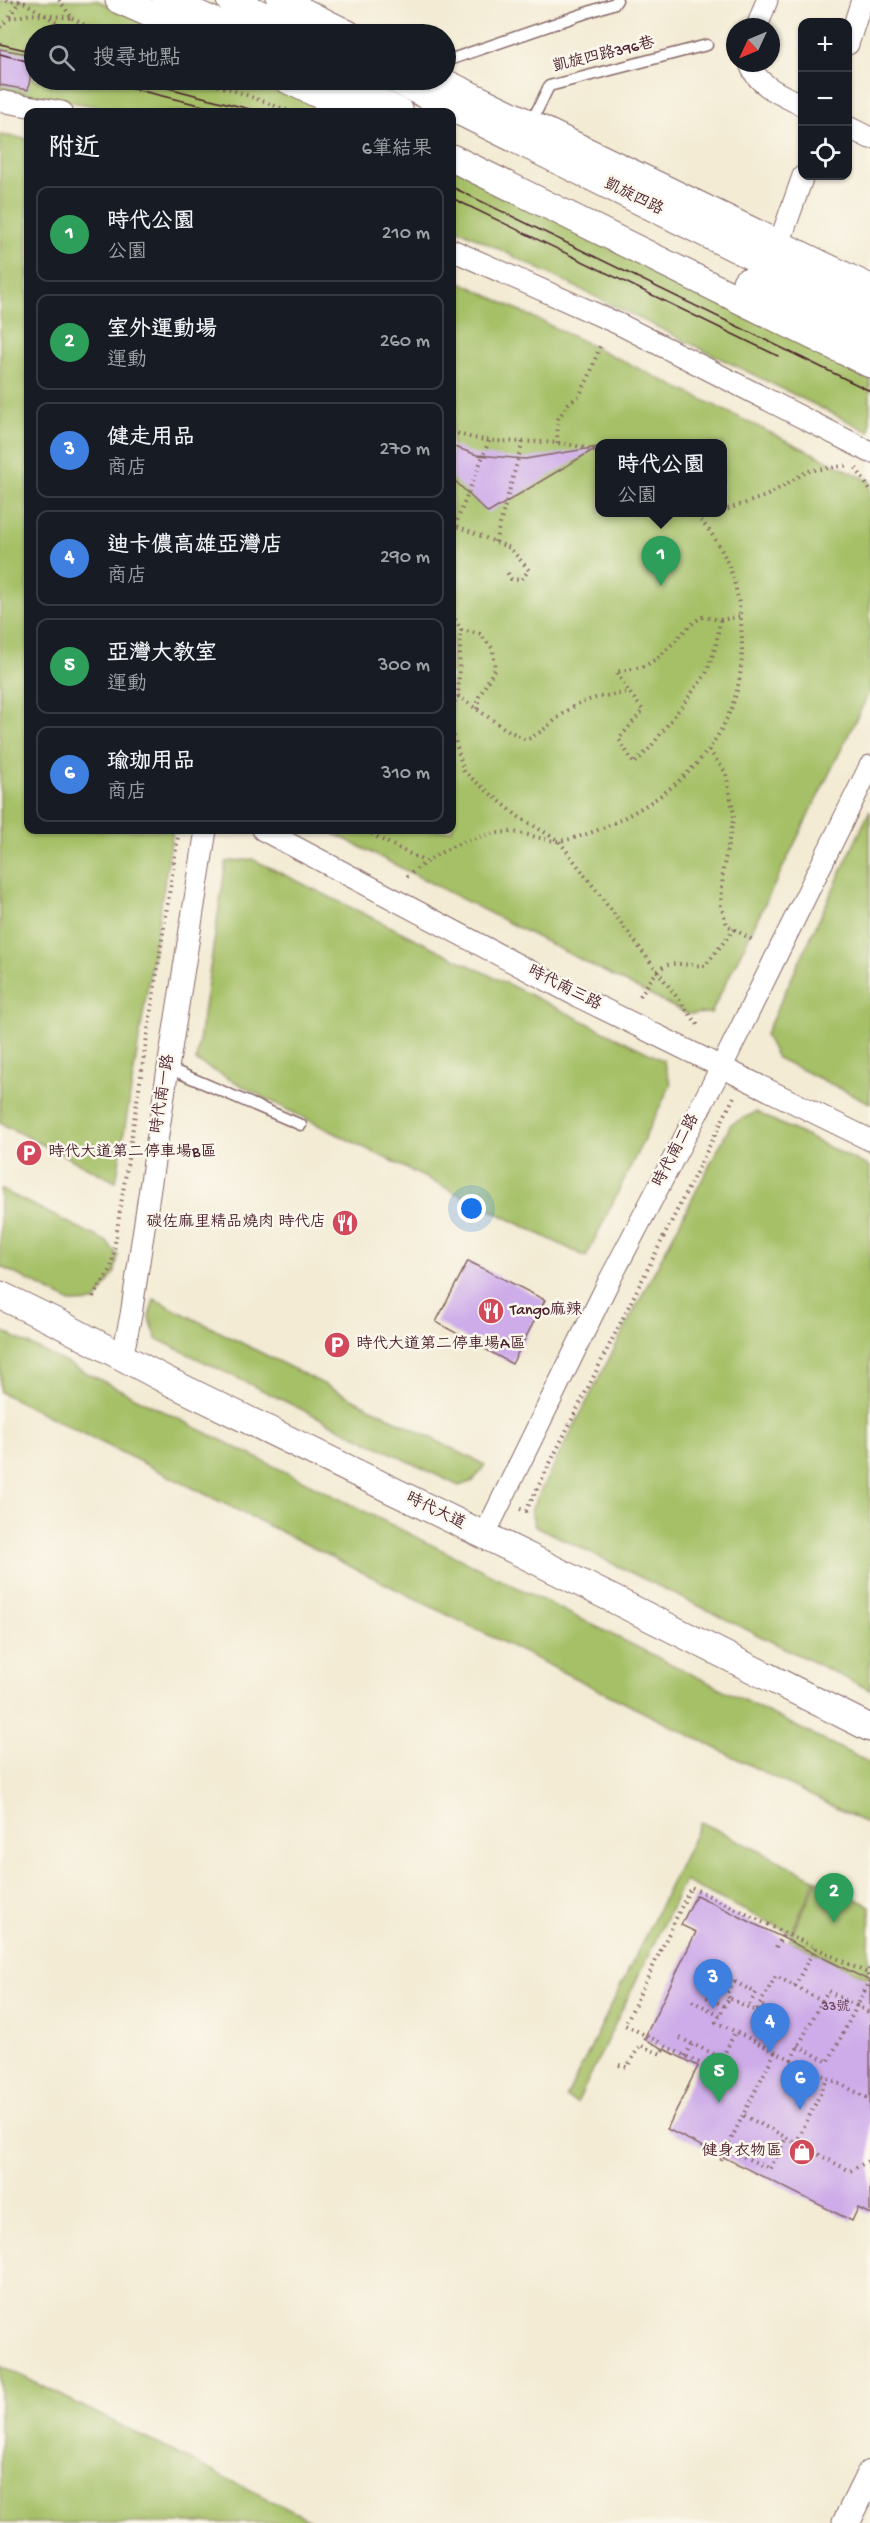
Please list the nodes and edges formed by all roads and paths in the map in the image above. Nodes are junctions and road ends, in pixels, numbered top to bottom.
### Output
1 (6, 0) edge
2 (20, 0) edge
3 (59, 0) edge
4 (119, 0) edge
5 (166, 0) edge
6 (230, 0) edge
7 (617, 0) edge
8 (767, 0) edge
9 (862, 0) edge
10 (261, 12) edge
11 (72, 18) junction
12 (760, 18) edge
13 (8, 19) junction
14 (60, 24) edge
15 (83, 24) edge
16 (173, 24) edge
17 (220, 24) edge
18 (284, 24) edge
19 (308, 24) edge
20 (0, 27) edge
21 (852, 31) edge
22 (707, 45) dead end
23 (456, 58) edge
24 (755, 72) edge
25 (456, 88) edge
26 (232, 90) edge
27 (309, 90) edge
28 (354, 90) edge
29 (419, 90) edge
30 (0, 101) edge
31 (798, 103) edge
32 (39, 108) edge
33 (281, 108) edge
34 (348, 108) edge
35 (392, 108) edge
36 (455, 108) edge
37 (456, 108) edge
38 (531, 123) junction
39 (852, 129) edge
40 (870, 138) edge
41 (456, 139) edge
42 (456, 160) edge
43 (802, 180) edge
44 (779, 244) junction
45 (456, 252) edge
46 (870, 288) edge
47 (870, 315) edge
48 (601, 343) dead end
49 (870, 343) edge
50 (870, 364) edge
51 (456, 432) edge
52 (489, 441) junction
53 (523, 441) junction
54 (557, 443) junction
55 (595, 452) edge
56 (870, 452) edge
57 (870, 490) edge
58 (727, 510) edge
59 (698, 517) edge
60 (456, 518) edge
61 (456, 526) edge
62 (495, 542) junction
63 (507, 572) dead end
64 (742, 616) junction
65 (720, 620) junction
66 (456, 621) edge
67 (461, 630) junction
68 (628, 692) junction
69 (458, 696) junction
70 (456, 699) edge
71 (477, 709) junction
72 (456, 744) edge
73 (709, 750) junction
74 (870, 766) edge
75 (177, 834) edge
76 (205, 834) edge
77 (271, 834) edge
78 (372, 834) edge
79 (559, 841) junction
80 (424, 861) junction
81 (407, 877) dead end
82 (734, 929) junction
83 (754, 941) dead end
84 (657, 971) junction
85 (640, 996) dead end
86 (698, 1025) dead end
87 (168, 1068) junction
88 (721, 1068) junction
89 (735, 1095) dead end
90 (301, 1125) dead end
91 (870, 1140) edge
92 (0, 1295) edge
93 (93, 1297) dead end
94 (122, 1358) junction
95 (526, 1511) dead end
96 (484, 1536) junction
97 (870, 1728) edge
98 (785, 1932) junction
99 (776, 1947) dead end
100 (815, 1947) junction
101 (870, 1967) edge
102 (867, 1973) junction
103 (734, 1981) junction
104 (795, 1986) junction
105 (729, 1998) junction
106 (692, 2001) dead end
107 (822, 2001) junction
108 (760, 2005) junction
109 (724, 2006) junction
110 (857, 2006) junction
111 (748, 2007) junction
112 (756, 2011) junction
113 (870, 2013) edge
114 (720, 2015) junction
115 (735, 2032) junction
116 (680, 2038) dead end
117 (659, 2042) dead end
118 (692, 2044) junction
119 (798, 2046) junction
120 (775, 2052) junction
121 (684, 2056) junction
122 (722, 2058) junction
123 (791, 2060) junction
124 (619, 2065) dead end
125 (828, 2078) junction
126 (870, 2099) edge
127 (743, 2115) junction
128 (786, 2138) junction
129 (796, 2143) junction
130 (727, 2148) junction
131 (721, 2160) dead end
132 (870, 2160) edge
133 (870, 2474) edge
134 (846, 2523) edge

1 - 14 path
2 - 13 path, bridge
3 - 11 path, bridge
4 - 16 street
5 - 17 street
6 - 10 street
7 - 23 lane
8 - 12 street
9 - 21 street
10 - 18 street
10 - 19 street
11 - 13 path, bridge
11 - 15 path
13 - 20 path
22 - 38 lane, 凱旋四路396巷
24 - 31 street
25 - 38 street, 凱旋四路
26 - 33 path
27 - 34 street
28 - 35 street
29 - 36 street, 凱旋四路
30 - 32 street
37 - 47 street, 凱旋四路
38 - 44 street, 凱旋四路
39 - 40 street
41 - 49 street, 凱旋四路
42 - 50 street
43 - 44 street
44 - 46 street, 凱旋四路
45 - 56 street
48 - 54 path
51 - 52 path
52 - 53 path
52 - 60 path
53 - 54 path
53 - 62 path
54 - 55 path
57 - 58 path
59 - 64 path
61 - 62 path
62 - 63 path
64 - 65 path
64 - 73 path
65 - 68 path
65 - 68 path
66 - 67 path
67 - 69 path
67 - 71 path
68 - 71 path
69 - 70 path
69 - 71 path
72 - 79 path
73 - 79 path
73 - 82 path
74 - 88 street, 時代南二路
75 - 93 path
76 - 87 street, 時代南一路
77 - 88 street, 時代南三路
78 - 80 path
79 - 80 path
79 - 84 path
80 - 81 path
82 - 83 path
82 - 84 path
84 - 85 path
84 - 86 path
87 - 90 lane
87 - 94 street, 時代南一路
88 - 91 street, 時代南三路
88 - 96 street, 時代南二路
89 - 95 path
92 - 94 street, 時代大道
94 - 96 street, 時代大道
96 - 97 street, 時代大道
98 - 99 path
98 - 100 path
98 - 117 path
100 - 102 path
100 - 104 path
101 - 102 path
102 - 110 path
103 - 105 path
103 - 109 path
103 - 111 path
104 - 107 path
104 - 108 path
105 - 109 path
105 - 111 path
106 - 114 path
107 - 110 path
107 - 119 path
108 - 112 path
108 - 112 path
109 - 114 path
110 - 113 path
110 - 119 path
111 - 112 path
114 - 115 path
115 - 120 path
115 - 122 path
116 - 118 path
118 - 121 path
118 - 122 path
119 - 123 path
120 - 123 path
120 - 127 path
121 - 122 path
121 - 124 path
123 - 125 path
125 - 126 path
125 - 129 path
127 - 128 path
127 - 130 path
128 - 129 path
128 - 130 path
129 - 132 path
130 - 131 path
133 - 134 street

